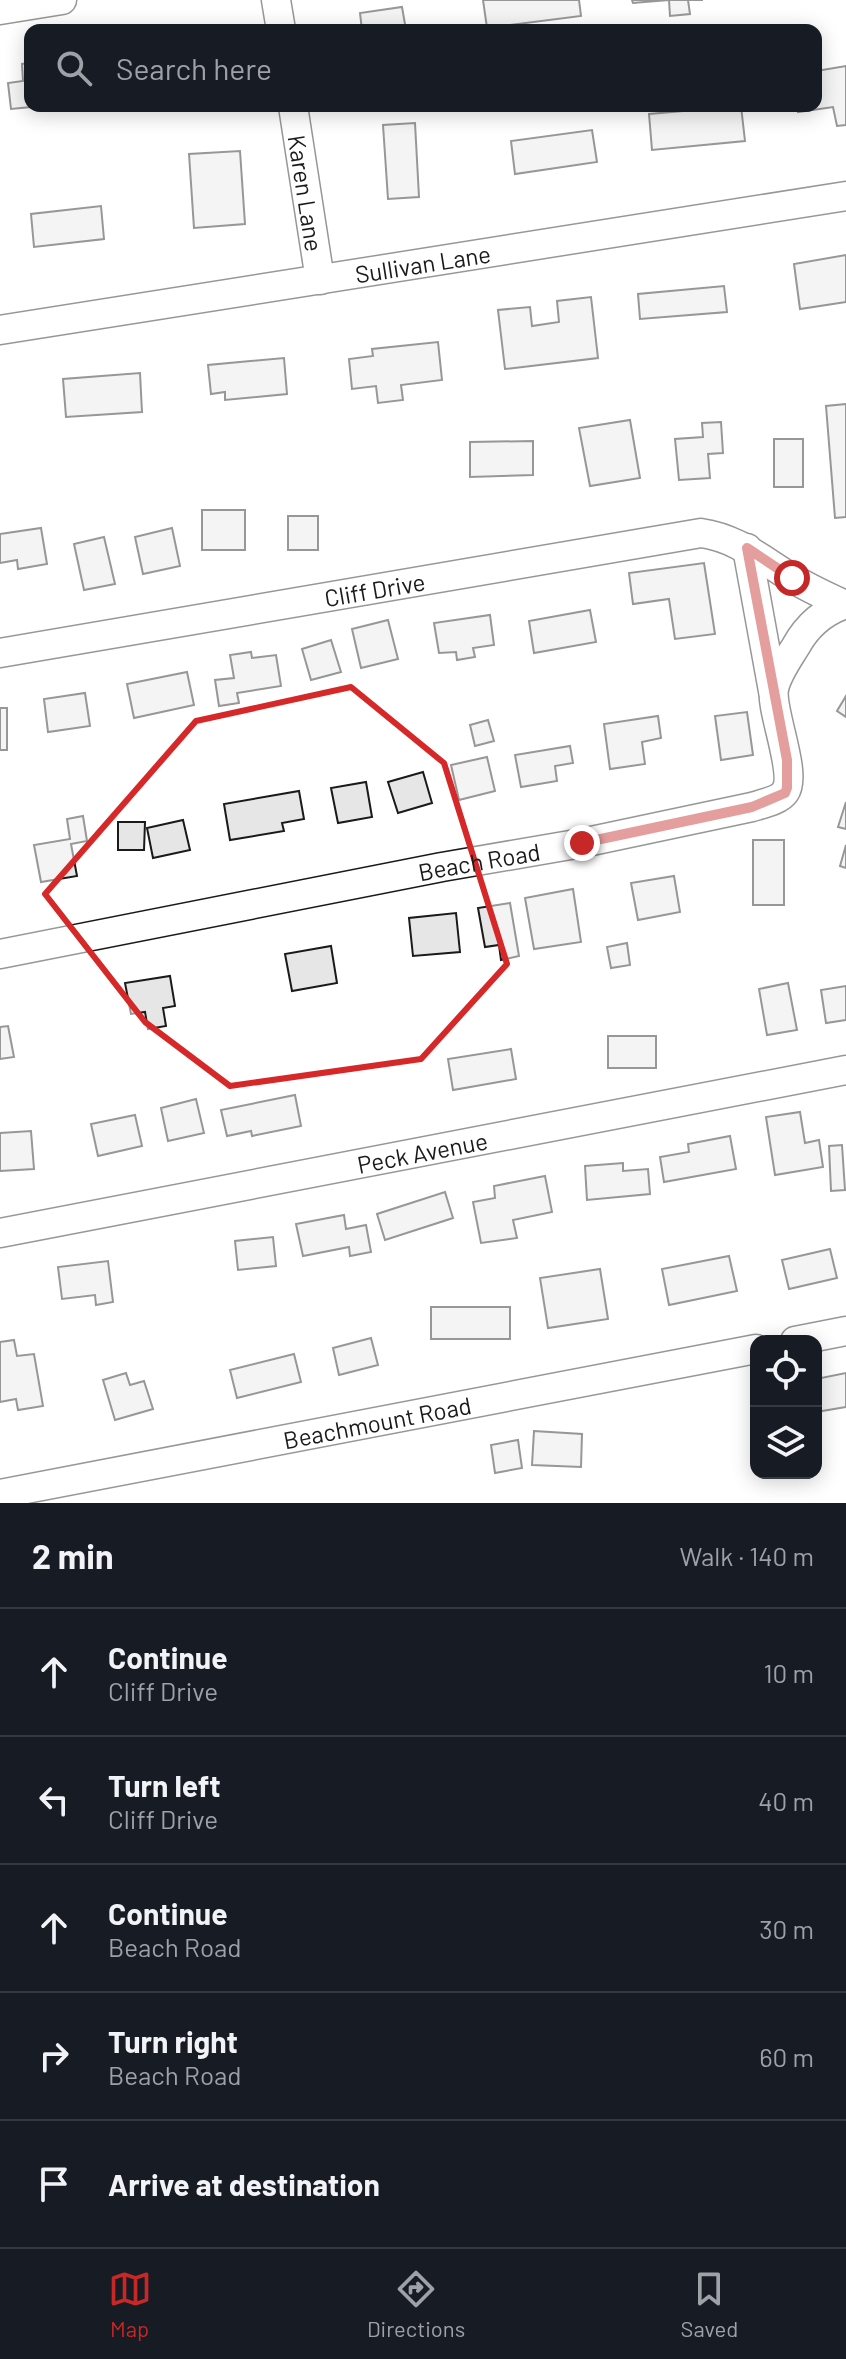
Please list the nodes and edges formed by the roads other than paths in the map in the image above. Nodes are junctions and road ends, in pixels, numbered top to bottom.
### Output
1 (62, 0) edge
2 (276, 0) edge
3 (0, 10) edge
4 (280, 24) edge
5 (294, 112) edge
6 (846, 196) edge
7 (320, 280) junction
8 (0, 330) edge
9 (747, 548) junction
10 (845, 604) edge
11 (0, 653) edge
12 (773, 691) junction
13 (0, 954) edge
14 (846, 1070) edge
15 (0, 1233) edge
16 (846, 1331) edge
17 (822, 1336) edge
18 (750, 1350) edge
19 (0, 1494) edge

1 - 3 street
2 - 4 street
5 - 7 street, Karen Lane
6 - 7 street, Sullivan Lane
7 - 8 street, Sullivan Lane
9 - 10 street, Cliff Drive
9 - 11 street, Cliff Drive
9 - 12 street
10 - 12 street
12 - 13 street, Beach Road
14 - 15 street, Peck Avenue
16 - 17 street
18 - 19 street, Beachmount Road

